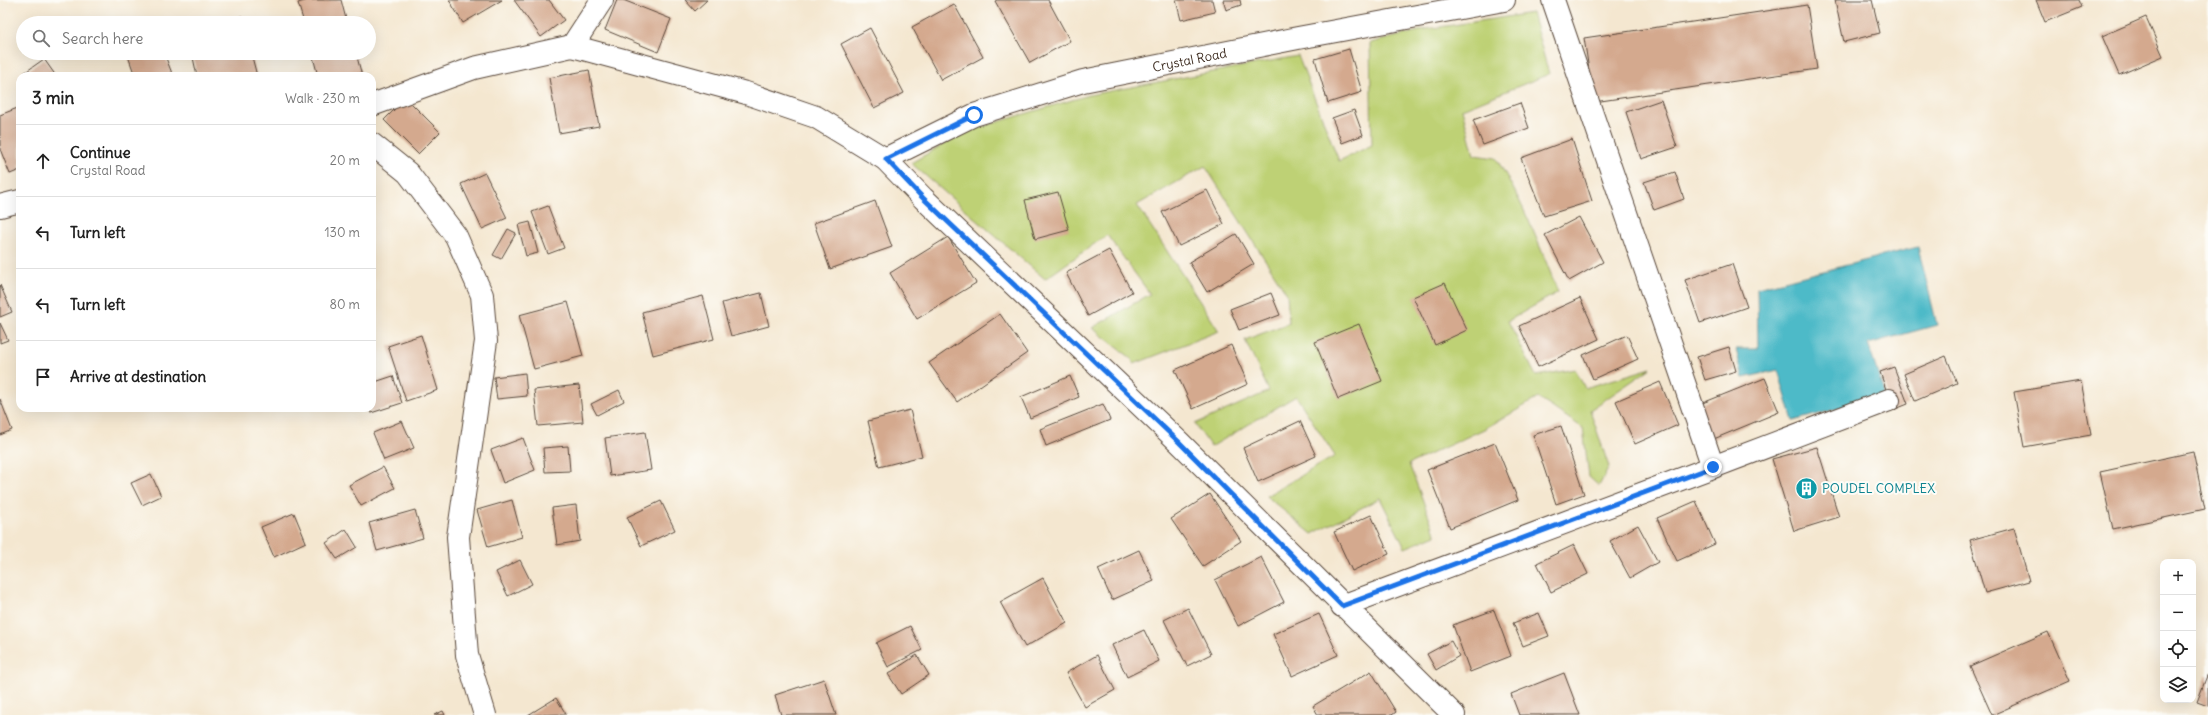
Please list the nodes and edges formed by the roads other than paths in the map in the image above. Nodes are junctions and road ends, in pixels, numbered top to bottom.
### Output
1 (602, 0) edge
2 (1504, 0) edge
3 (1553, 0) edge
4 (572, 46) junction
5 (376, 104) edge
6 (376, 147) edge
7 (886, 159) junction
8 (16, 202) edge
9 (0, 206) edge
10 (1889, 400) dead end
11 (1713, 467) junction
12 (1342, 606) junction
13 (485, 715) edge
14 (1454, 715) edge

1 - 4 street
2 - 7 street, Crystal Road
3 - 11 street
4 - 5 street
4 - 7 street
6 - 13 street
7 - 12 street
8 - 9 street
10 - 11 street
11 - 12 street
12 - 14 street

